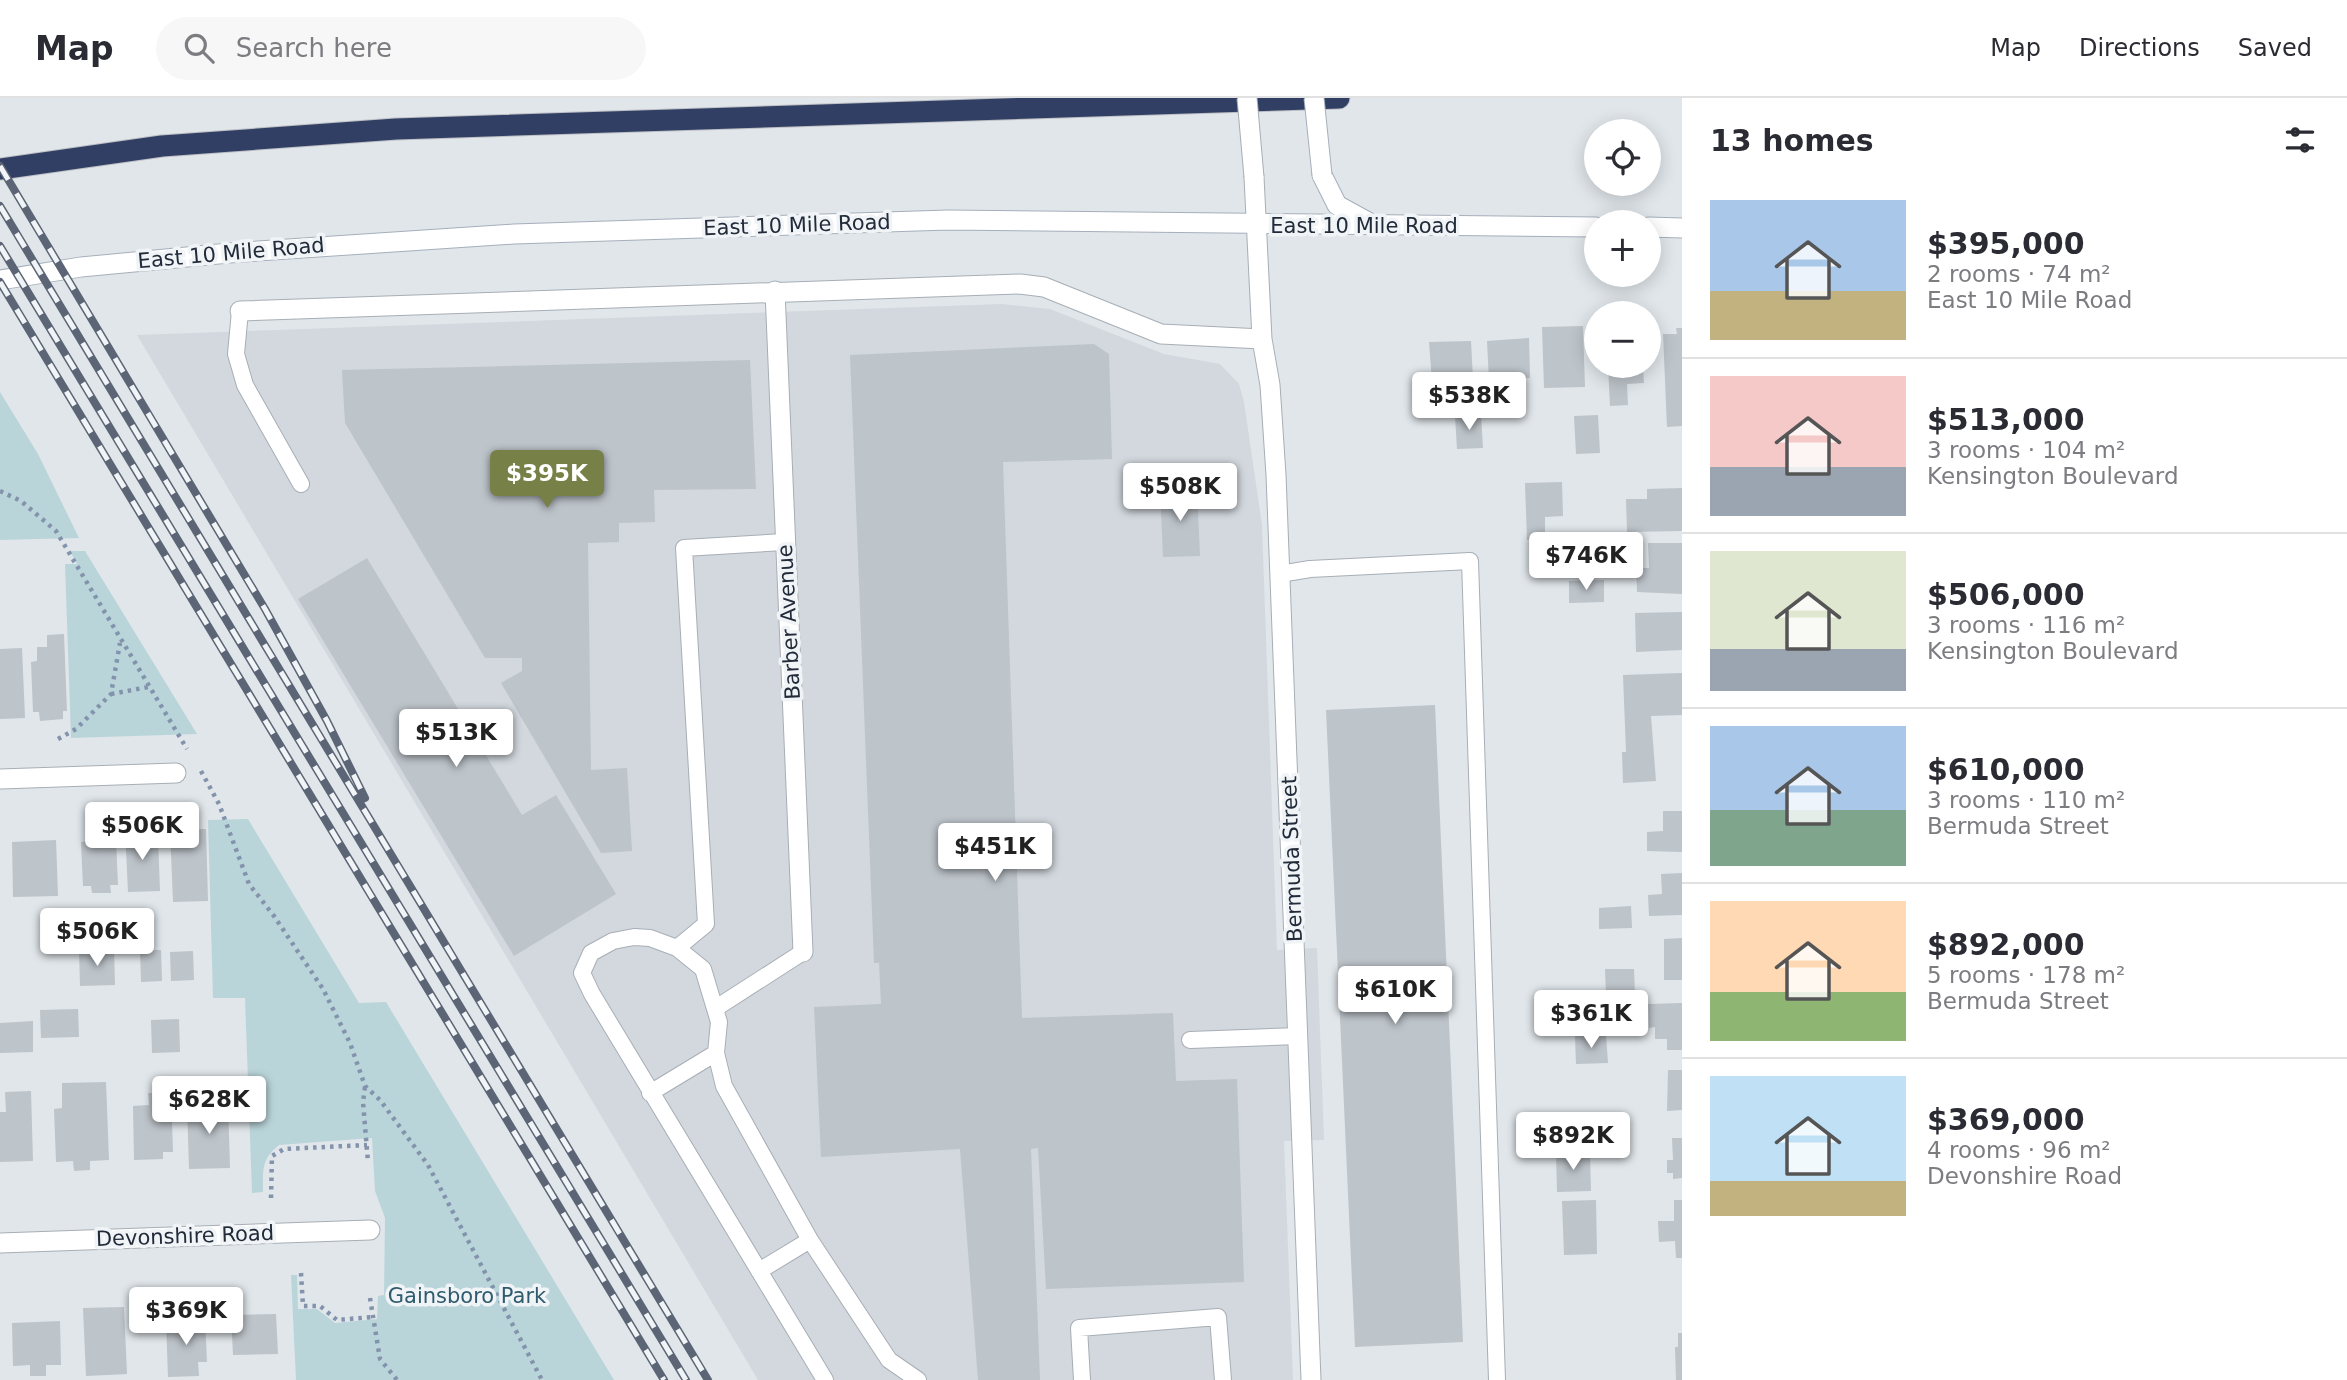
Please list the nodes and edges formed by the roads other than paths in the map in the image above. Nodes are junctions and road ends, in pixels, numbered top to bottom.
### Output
1 (1247, 98) edge
2 (1314, 98) edge
3 (1339, 98) edge
4 (0, 169) edge
5 (1258, 225) junction
6 (1375, 225) junction
7 (1584, 227) edge
8 (1661, 228) edge
9 (1682, 228) edge
10 (0, 280) edge
11 (775, 291) junction
12 (240, 311) joint
13 (1262, 339) junction
14 (300, 484) dead end
15 (784, 542) junction
16 (1280, 574) junction
17 (176, 773) dead end
18 (0, 779) edge
19 (677, 948) junction
20 (803, 952) joint
21 (716, 1008) junction
22 (1299, 1036) junction
23 (1190, 1040) dead end
24 (716, 1053) junction
25 (650, 1093) junction
26 (370, 1230) dead end
27 (810, 1240) junction
28 (0, 1243) edge
29 (759, 1271) junction
30 (825, 1380) edge
31 (918, 1380) edge
32 (1082, 1380) edge
33 (1223, 1380) edge
34 (1311, 1380) edge
35 (1497, 1380) edge

1 - 5 street, Bermuda Street, bridge
2 - 6 street, bridge
3 - 4 highway
5 - 6 street, East 10 Mile Road
5 - 10 street, East 10 Mile Road
5 - 13 street, Bermuda Street
6 - 7 street, East 10 Mile Road
8 - 9 street
11 - 12 street
11 - 13 street
11 - 15 street, Barber Avenue
12 - 14 lane
13 - 16 street, Bermuda Street
15 - 19 lane
15 - 20 street, Barber Avenue
16 - 22 street, Bermuda Street
16 - 35 lane
17 - 18 street
19 - 21 lane
19 - 25 lane
20 - 21 lane
21 - 24 lane
22 - 23 lane
22 - 34 street, Bermuda Street
24 - 25 lane
24 - 27 lane
25 - 29 lane
26 - 28 street, Devonshire Road
27 - 29 lane
27 - 31 lane
29 - 30 lane
32 - 33 lane

